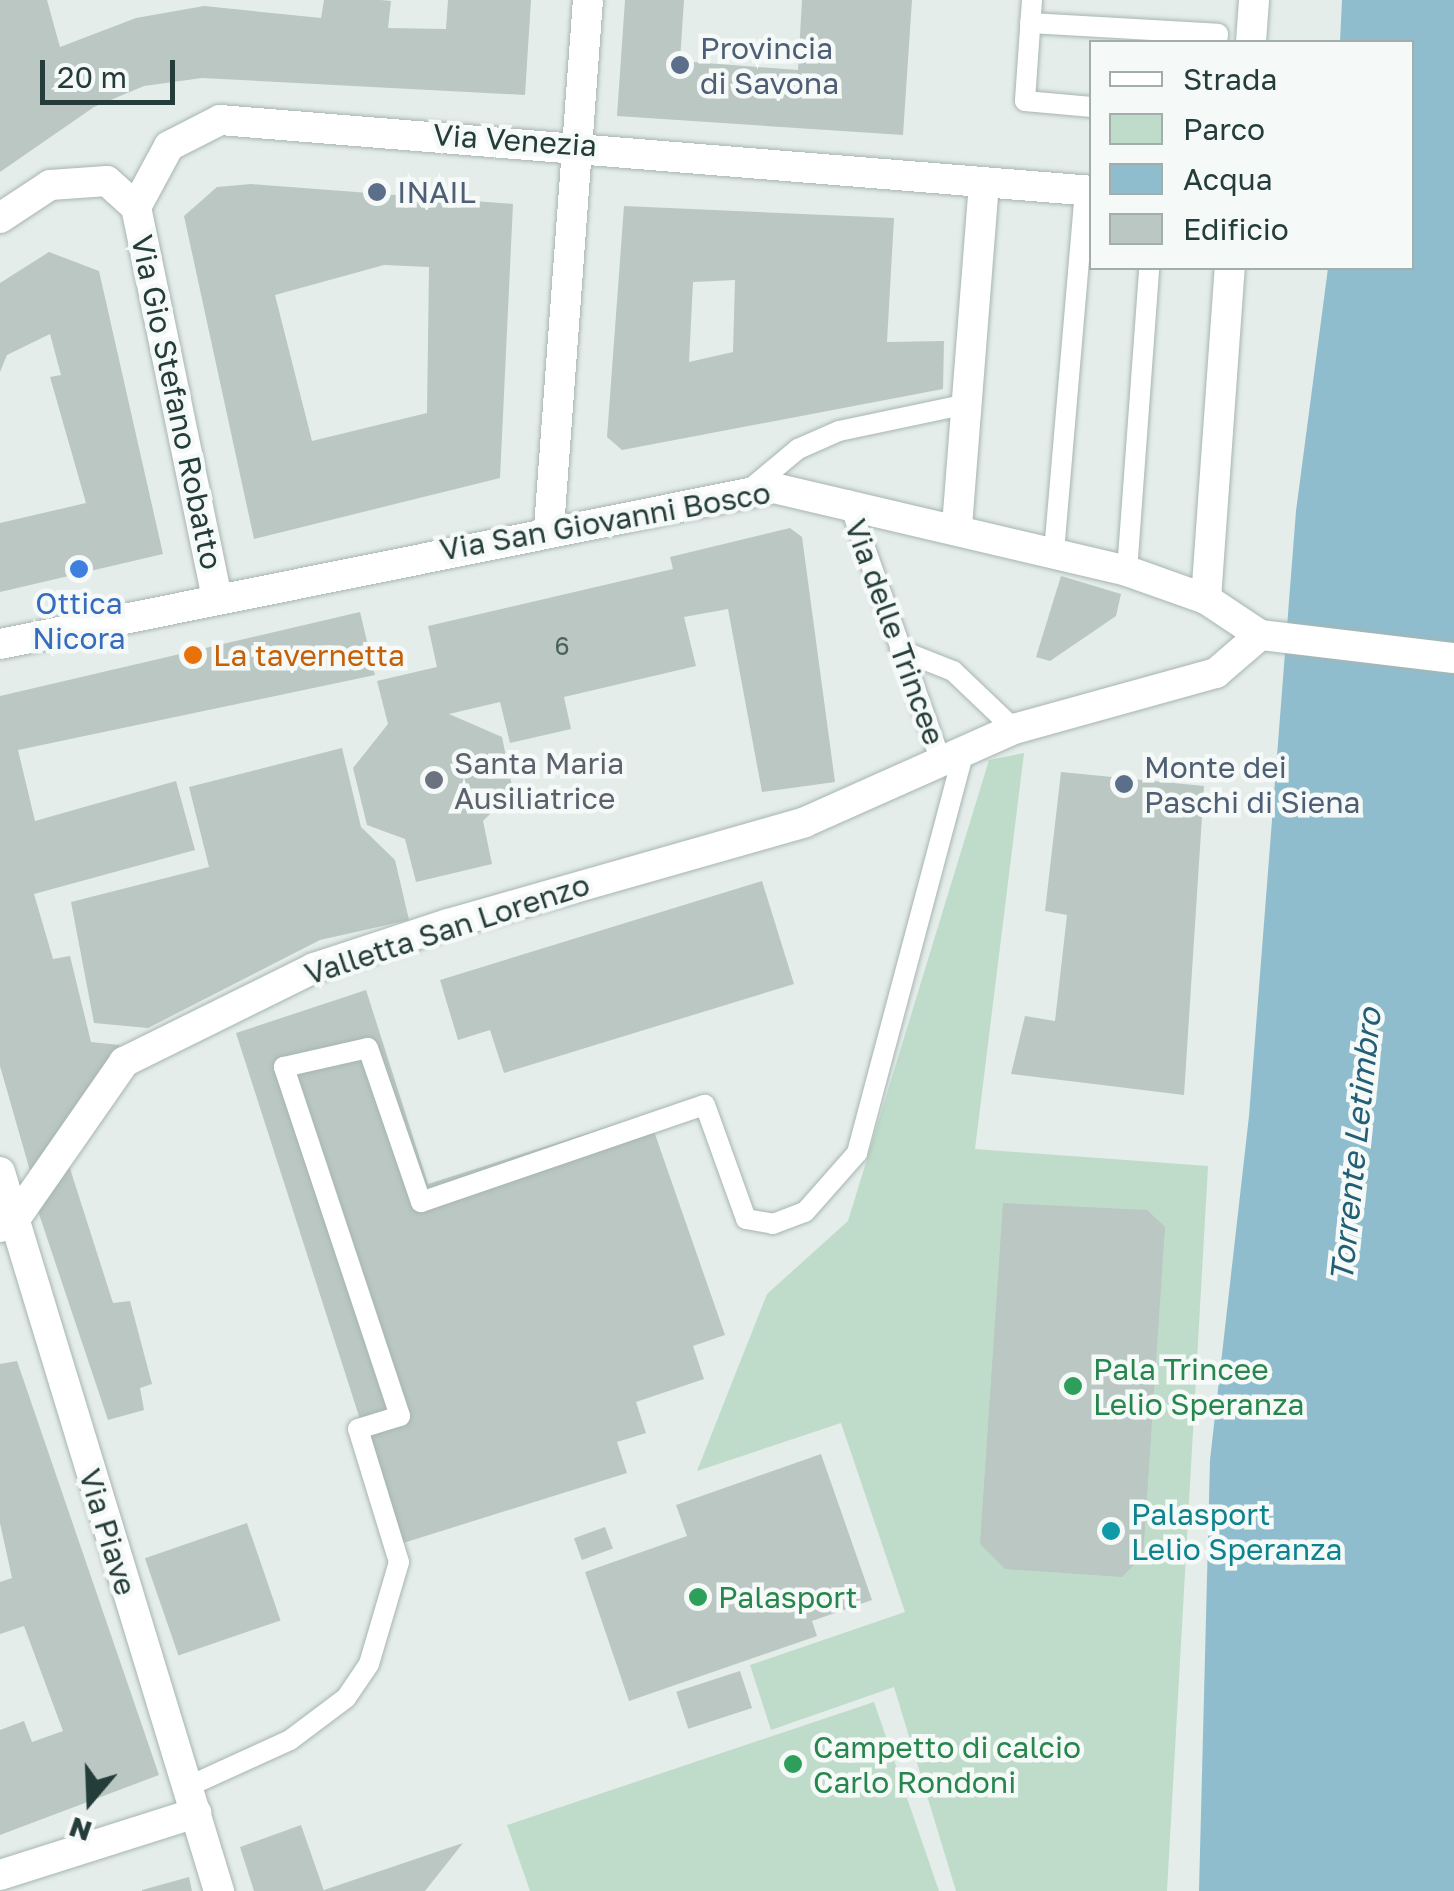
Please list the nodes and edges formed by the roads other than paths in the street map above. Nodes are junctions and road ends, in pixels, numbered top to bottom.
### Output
1 (588, 0) edge
2 (1032, 0) edge
3 (1254, 0) edge
4 (1030, 23) junction
5 (1217, 40) edge
6 (1251, 40) edge
7 (1089, 108) edge
8 (580, 144) junction
9 (984, 184) junction
10 (1088, 191) edge
11 (136, 207) junction
12 (0, 218) edge
13 (1149, 270) edge
14 (1230, 270) edge
15 (967, 404) junction
16 (747, 491) junction
17 (848, 500) junction
18 (958, 526) junction
19 (549, 528) junction
20 (1054, 552) junction
21 (1126, 570) junction
22 (217, 597) junction
23 (1206, 598) junction
24 (1260, 634) junction
25 (0, 644) edge
26 (900, 650) junction
27 (1454, 658) edge
28 (1014, 729) junction
29 (953, 759) junction
30 (0, 1172) edge
31 (6, 1225) edge
32 (191, 1800) junction
33 (0, 1875) edge
34 (219, 1891) edge

1 - 8 street
2 - 4 lane
3 - 6 street
4 - 5 lane
4 - 7 lane
8 - 9 street, Via Venezia
8 - 11 street, Via Venezia
8 - 19 street
9 - 10 street, Via Venezia
9 - 15 street
10 - 20 lane
11 - 12 street
11 - 22 street, Via Gio Stefano Robatto
13 - 21 lane
14 - 23 street
15 - 16 lane
15 - 18 street
16 - 17 street, Via San Giovanni Bosco
16 - 19 street, Via San Giovanni Bosco
17 - 18 street, Via San Giovanni Bosco
17 - 26 lane, Via delle Trincee
18 - 20 street, Via San Giovanni Bosco
19 - 22 street, Via San Giovanni Bosco
20 - 21 street, Via San Giovanni Bosco
21 - 23 street, Via San Giovanni Bosco
22 - 25 street, Via San Giovanni Bosco
23 - 24 street, Via San Giovanni Bosco
24 - 27 street
24 - 28 street, Via delle Trincee
26 - 28 lane
26 - 29 lane, Via delle Trincee
28 - 29 street, Via delle Trincee
29 - 31 street, Valletta San Lorenzo
29 - 32 lane
30 - 31 street, Via Piave
31 - 32 street, Via Piave
32 - 33 street
32 - 34 street, Via Piave

